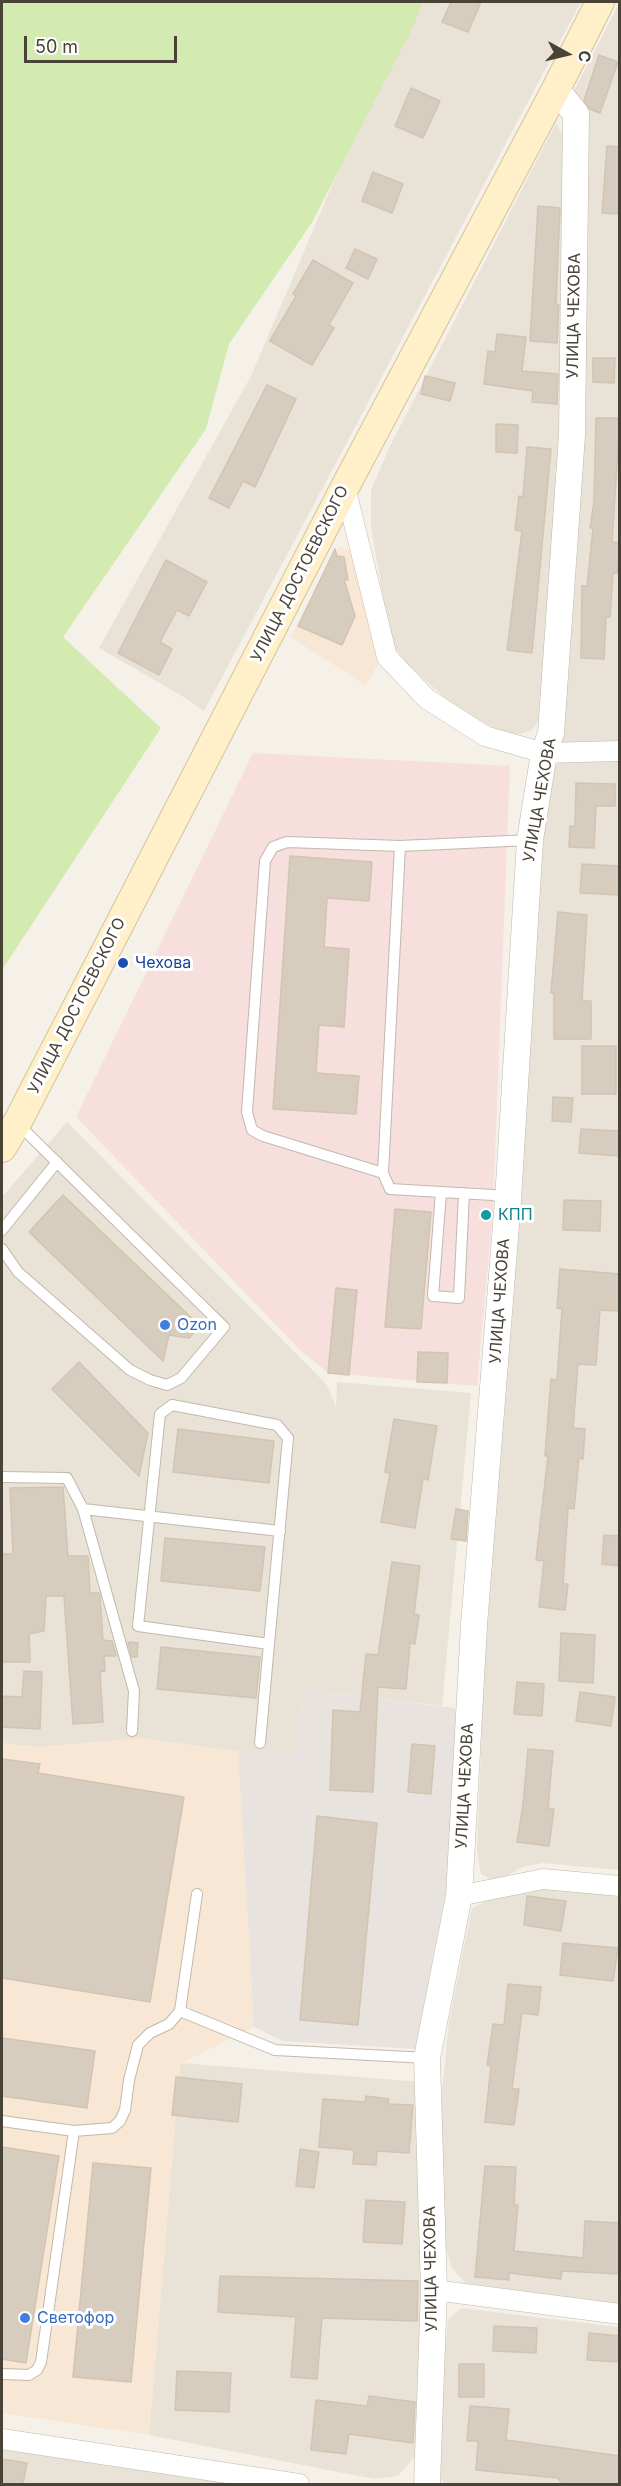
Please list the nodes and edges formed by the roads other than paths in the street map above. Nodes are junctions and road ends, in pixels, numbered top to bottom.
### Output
1 (600, 2) edge
2 (556, 89) junction
3 (345, 487) junction
4 (620, 751) edge
5 (544, 753) junction
6 (530, 840) junction
7 (399, 846) junction
8 (17, 1123) junction
9 (2, 1148) edge
10 (57, 1162) junction
11 (383, 1173) junction
12 (441, 1192) junction
13 (464, 1193) junction
14 (508, 1200) junction
15 (2, 1230) edge
16 (2, 1250) edge
17 (2, 1478) edge
18 (83, 1509) junction
19 (148, 1517) junction
20 (279, 1531) junction
21 (269, 1644) junction
22 (132, 1731) dead end
23 (260, 1743) dead end
24 (620, 1886) edge
25 (197, 1894) dead end
26 (459, 1896) junction
27 (180, 2011) junction
28 (427, 2058) junction
29 (2, 2121) edge
30 (74, 2131) junction
31 (434, 2290) junction
32 (620, 2314) edge
33 (2, 2374) edge
34 (2, 2439) edge
35 (299, 2484) edge
36 (427, 2484) edge

1 - 2 main road, УЛИЦА ДОСТОЕВСКОГО
2 - 3 main road, УЛИЦА ДОСТОЕВСКОГО
2 - 5 street, УЛИЦА ЧЕХОВА
3 - 5 street
3 - 8 main road, УЛИЦА ДОСТОЕВСКОГО
4 - 5 street
5 - 6 street, УЛИЦА ЧЕХОВА
6 - 7 lane
6 - 14 street, УЛИЦА ЧЕХОВА
7 - 11 lane
7 - 11 lane
8 - 9 main road, УЛИЦА ДОСТОЕВСКОГО
8 - 10 lane
10 - 15 lane
10 - 16 lane
11 - 12 lane
12 - 13 lane
12 - 13 lane
13 - 14 lane
14 - 26 street, УЛИЦА ЧЕХОВА
17 - 18 lane
18 - 19 lane
18 - 22 lane
19 - 20 lane
19 - 20 lane
19 - 21 lane
20 - 21 lane
21 - 23 lane
24 - 26 street
25 - 27 lane
26 - 28 street, УЛИЦА ЧЕХОВА
27 - 28 lane
27 - 30 lane
28 - 31 street, УЛИЦА ЧЕХОВА
29 - 30 lane
30 - 33 lane
31 - 32 street
31 - 36 street, УЛИЦА ЧЕХОВА
34 - 35 street

